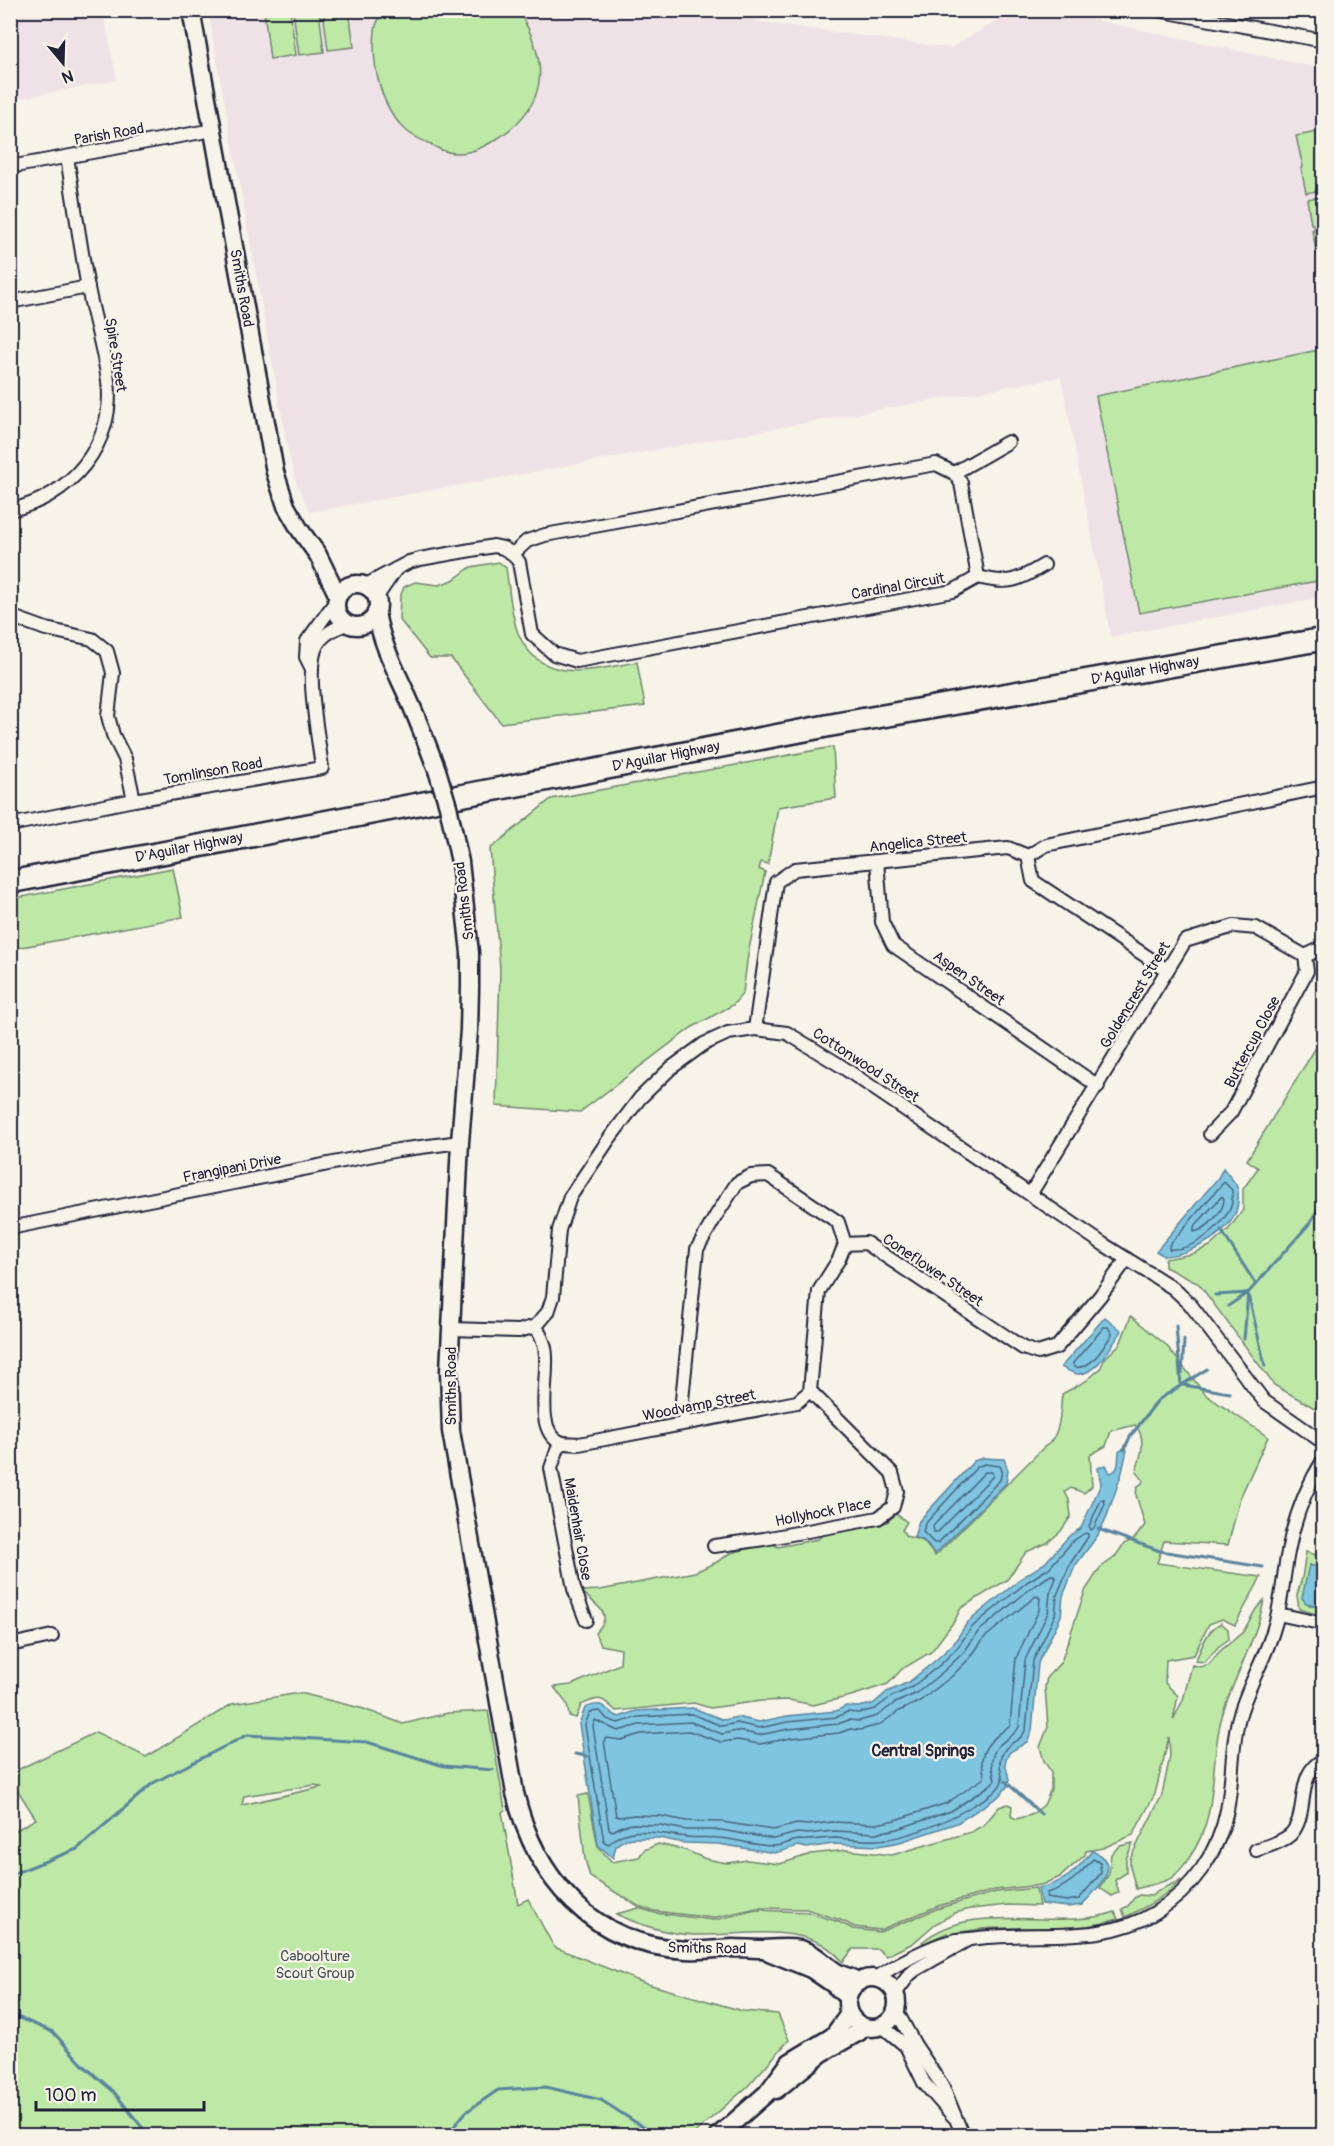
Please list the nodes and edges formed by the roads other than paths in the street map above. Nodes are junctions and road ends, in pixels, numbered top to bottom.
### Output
1 (191, 10) edge
2 (1157, 10) edge
3 (1323, 41) edge
4 (213, 130) junction
5 (67, 157) junction
6 (10, 167) edge
7 (88, 287) junction
8 (10, 302) edge
9 (1008, 442) dead end
10 (954, 473) junction
11 (10, 510) edge
12 (513, 554) junction
13 (318, 555) junction
14 (1044, 565) dead end
15 (397, 568) junction
16 (978, 577) junction
17 (361, 585) junction
18 (337, 598) junction
19 (376, 605) junction
20 (10, 616) edge
21 (351, 625) junction
22 (1323, 639) edge
23 (389, 660) junction
24 (311, 668) junction
25 (1323, 787) edge
26 (134, 800) junction
27 (10, 825) edge
28 (1028, 856) junction
29 (877, 861) junction
30 (10, 882) edge
31 (1323, 947) edge
32 (1305, 956) junction
33 (1167, 970) junction
34 (755, 1029) junction
35 (1098, 1086) junction
36 (1210, 1134) dead end
37 (460, 1142) junction
38 (1031, 1193) junction
39 (10, 1228) edge
40 (845, 1244) junction
41 (1127, 1259) junction
42 (536, 1326) junction
43 (451, 1329) junction
44 (810, 1391) junction
45 (685, 1423) junction
46 (560, 1442) junction
47 (1323, 1443) edge
48 (1323, 1459) edge
49 (714, 1546) dead end
50 (1278, 1614) junction
51 (586, 1620) dead end
52 (1323, 1624) edge
53 (52, 1636) dead end
54 (10, 1645) edge
55 (1318, 1759) edge
56 (1256, 1850) dead end
57 (970, 1939) junction
58 (763, 1949) junction
59 (868, 1980) junction
60 (896, 2002) junction
61 (848, 2006) junction
62 (882, 2026) junction
63 (864, 2027) junction
64 (767, 2093) junction
65 (954, 2116) junction
66 (718, 2136) edge
67 (963, 2136) edge

1 - 4 main road, Smiths Road
2 - 3 street
4 - 5 street, Parish Road
4 - 13 main road, Smiths Road
5 - 6 street, Parish Road
5 - 7 street, Spire Street
7 - 8 street
7 - 11 street, Spire Street
9 - 10 street
10 - 12 street
10 - 16 street
12 - 15 street
12 - 16 street, Cardinal Circuit
13 - 17 main road, Smiths Road
13 - 18 main road, Smiths Road
14 - 16 street
15 - 17 street
15 - 19 street
17 - 18 main road
17 - 19 main road
18 - 21 main road
18 - 24 street, Tomlinson Road
19 - 21 main road
19 - 23 main road, Smiths Road
20 - 26 street
21 - 23 main road, Smiths Road
21 - 24 street, Tomlinson Road
22 - 30 highway, D'Aguilar Highway
23 - 37 main road, Smiths Road, bridge
24 - 26 street, Tomlinson Road
25 - 28 street
26 - 27 street, Tomlinson Road
28 - 29 street, Angelica Street
28 - 33 street
29 - 34 street, Angelica Street
29 - 35 street, Aspen Street
31 - 32 street
32 - 33 street, Goldencrest Street
32 - 36 street, Buttercup Close
33 - 35 street, Goldencrest Street
34 - 38 street, Cottonwood Street
34 - 42 street, Cottonwood Street
35 - 38 street, Goldencrest Street
37 - 39 street, Frangipani Drive
37 - 43 main road, Smiths Road
38 - 41 street, Cottonwood Street
40 - 41 street, Coneflower Street
40 - 44 street
40 - 45 street
41 - 47 street, Cottonwood Street
42 - 43 street
42 - 46 street
43 - 58 main road, Smiths Road
44 - 45 street, Woodvamp Street
44 - 49 street, Hollyhock Place
45 - 46 street, Woodvamp Street
46 - 51 street, Maidenhair Close
48 - 50 street
50 - 52 street
50 - 57 street
53 - 54 street
55 - 56 street
57 - 59 street
57 - 60 street
58 - 59 main road, Smiths Road
58 - 61 main road, Smiths Road
59 - 60 main road
59 - 61 main road
60 - 62 main road
60 - 65 street
61 - 63 main road
61 - 64 main road
62 - 63 main road
62 - 65 street
63 - 64 main road
64 - 66 main road
65 - 67 street

